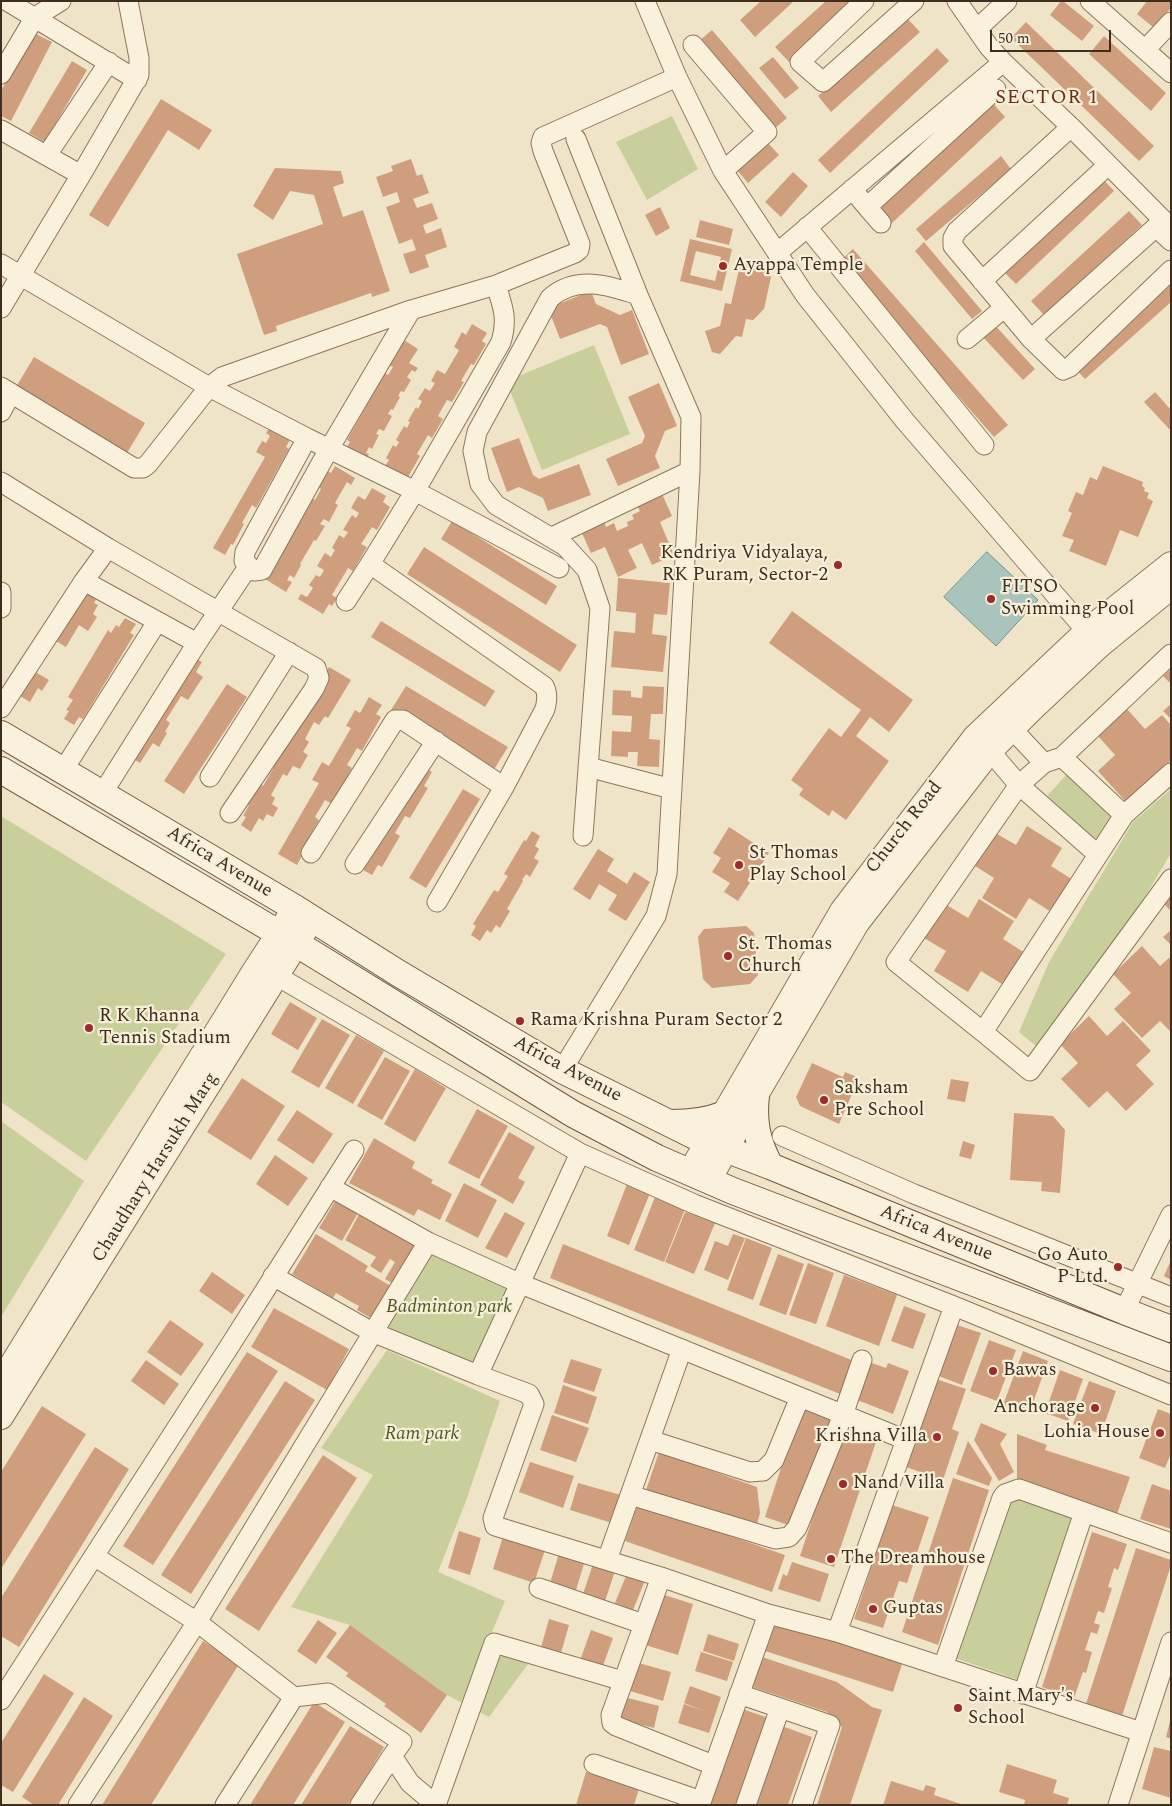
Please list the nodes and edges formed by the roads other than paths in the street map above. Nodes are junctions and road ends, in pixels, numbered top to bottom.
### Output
1 (7, 1) edge
2 (61, 1) edge
3 (128, 1) edge
4 (645, 1) edge
5 (864, 1) edge
6 (914, 1) edge
7 (957, 1) edge
8 (1007, 1) edge
9 (1090, 1) edge
10 (35, 17) junction
11 (1171, 22) edge
12 (976, 29) junction
13 (693, 45) dead end
14 (1145, 50) junction
15 (109, 62) junction
16 (1002, 62) junction
17 (1171, 73) edge
18 (1, 74) edge
19 (677, 77) junction
20 (138, 80) junction
21 (996, 89) dead end
22 (1071, 127) junction
23 (1, 130) edge
24 (576, 139) dead end
25 (46, 155) junction
26 (1108, 165) junction
27 (723, 171) junction
28 (81, 175) junction
29 (852, 189) junction
30 (867, 207) junction
31 (881, 223) dead end
32 (807, 227) junction
33 (1171, 228) edge
34 (1171, 241) edge
35 (777, 253) junction
36 (1, 264) edge
37 (1171, 270) edge
38 (21, 275) junction
39 (982, 281) junction
40 (496, 285) junction
41 (638, 295) junction
42 (1, 308) edge
43 (1004, 308) junction
44 (411, 310) junction
45 (968, 338) dead end
46 (1031, 339) junction
47 (209, 387) junction
48 (6, 390) edge
49 (1, 412) edge
50 (307, 438) junction
51 (984, 445) dead end
52 (329, 449) junction
53 (690, 471) junction
54 (1, 482) edge
55 (415, 491) junction
56 (552, 537) junction
57 (108, 548) junction
58 (370, 564) junction
59 (1171, 564) edge
60 (248, 567) junction
61 (559, 568) dead end
62 (84, 581) junction
63 (1171, 587) edge
64 (1, 592) edge
65 (346, 601) dead end
66 (1, 608) edge
67 (217, 612) junction
68 (157, 622) junction
69 (1093, 638) junction
70 (197, 642) junction
71 (289, 652) junction
72 (1171, 654) edge
73 (1, 708) edge
74 (1012, 729) junction
75 (1, 734) edge
76 (436, 741) junction
77 (990, 752) junction
78 (1062, 756) junction
79 (1044, 763) junction
80 (588, 767) junction
81 (1, 770) edge
82 (62, 772) junction
83 (1171, 773) edge
84 (210, 777) dead end
85 (1020, 785) junction
86 (504, 787) junction
87 (672, 789) junction
88 (102, 794) junction
89 (230, 813) dead end
90 (1124, 814) junction
91 (582, 836) dead end
92 (193, 848) junction
93 (311, 853) dead end
94 (1097, 854) junction
95 (355, 864) dead end
96 (1171, 878) edge
97 (437, 902) dead end
98 (303, 914) junction
99 (287, 939) junction
100 (382, 963) junction
101 (267, 970) junction
102 (983, 1032) junction
103 (562, 1070) junction
104 (756, 1095) junction
105 (722, 1115) junction
106 (668, 1122) junction
107 (782, 1136) dead end
108 (716, 1146) junction
109 (354, 1150) dead end
110 (818, 1152) junction
111 (580, 1153) junction
112 (770, 1166) junction
113 (699, 1176) junction
114 (807, 1181) junction
115 (330, 1187) junction
116 (1171, 1215) edge
117 (428, 1242) junction
118 (98, 1260) junction
119 (273, 1276) junction
120 (521, 1284) junction
121 (1137, 1284) junction
122 (1171, 1297) edge
123 (954, 1306) junction
124 (1124, 1311) junction
125 (1171, 1329) edge
126 (372, 1332) junction
127 (682, 1349) junction
128 (1171, 1358) edge
129 (862, 1360) dead end
130 (478, 1375) junction
131 (1, 1382) edge
132 (1171, 1395) edge
133 (800, 1397) junction
134 (843, 1415) junction
135 (1, 1417) edge
136 (650, 1440) junction
137 (906, 1440) junction
138 (630, 1494) junction
139 (1084, 1512) junction
140 (1171, 1543) edge
141 (94, 1556) junction
142 (607, 1560) junction
143 (661, 1577) junction
144 (539, 1588) dead end
145 (768, 1614) junction
146 (197, 1622) junction
147 (644, 1624) junction
148 (837, 1632) junction
149 (1171, 1642) edge
150 (943, 1667) junction
151 (1166, 1674) edge
152 (623, 1681) junction
153 (739, 1694) junction
154 (1024, 1694) junction
155 (294, 1697) junction
156 (1, 1700) edge
157 (780, 1708) junction
158 (1141, 1732) junction
159 (392, 1756) junction
160 (594, 1764) dead end
161 (713, 1765) junction
162 (700, 1803) edge
163 (78, 1805) edge
164 (225, 1805) edge
165 (360, 1805) edge
166 (436, 1805) edge
167 (746, 1805) edge
168 (802, 1805) edge
169 (1118, 1805) edge

1 - 10 street
2 - 10 street
3 - 20 street
4 - 19 street
5 - 6 street
7 - 12 street
8 - 12 street
9 - 14 street
10 - 15 street
10 - 18 street
11 - 14 street
12 - 16 street
13 - 27 street
14 - 17 street
15 - 20 street
15 - 25 street
16 - 22 street
16 - 29 street
19 - 27 street
19 - 40 street
20 - 28 street
21 - 30 street
22 - 26 street
22 - 39 street
23 - 25 street
24 - 41 street
25 - 28 street
26 - 33 street
26 - 39 street
27 - 35 street
28 - 38 street
29 - 30 street
29 - 32 street
30 - 31 street
32 - 35 street
32 - 51 street
34 - 46 street
35 - 69 street
36 - 38 street
37 - 46 street
38 - 42 street
38 - 47 street
39 - 43 street
40 - 44 street
40 - 55 street
41 - 53 street
41 - 56 street
43 - 45 street
43 - 46 street
44 - 47 street
44 - 52 street
47 - 48 street
47 - 50 street
48 - 49 street
50 - 52 street
50 - 60 street
52 - 55 street
52 - 60 street
53 - 56 street
53 - 87 street
54 - 57 street
55 - 58 street
55 - 61 street
56 - 80 street
57 - 62 street
57 - 67 street
58 - 65 street
58 - 86 street
59 - 69 street, Church Road
60 - 67 street
62 - 68 street
62 - 73 street
63 - 69 street, Church Road
64 - 66 street
67 - 70 street
67 - 71 street
68 - 70 street
68 - 82 street
69 - 74 street, Church Road
69 - 105 street, Church Road
70 - 88 street
71 - 84 street
71 - 89 street
72 - 78 street
74 - 77 street, Church Road
74 - 79 street
75 - 82 main road, Africa Avenue
76 - 86 street
76 - 93 street
76 - 95 street
77 - 85 street
77 - 104 street, Church Road
78 - 79 street
78 - 90 street
79 - 85 street
80 - 87 street
80 - 91 street
81 - 99 main road, Africa Avenue
82 - 88 main road, Africa Avenue
83 - 90 street
85 - 94 street
85 - 102 street
86 - 97 street
87 - 103 street
88 - 92 main road, Africa Avenue
90 - 94 street
92 - 98 main road, Africa Avenue
92 - 100 main road
94 - 102 street
96 - 102 street
98 - 99 street, Chaudhary Harsukh Marg
98 - 100 main road, Africa Avenue
99 - 101 street, Chaudhary Harsukh Marg
99 - 113 main road, Africa Avenue
100 - 103 main road, Africa Avenue
101 - 111 street
101 - 118 street, Chaudhary Harsukh Marg
103 - 106 main road, Africa Avenue
104 - 108 street, Church Road
104 - 112 main road
105 - 106 main road
105 - 108 street, Church Road
106 - 108 main road, Africa Avenue
107 - 110 street
108 - 112 main road, Africa Avenue
108 - 113 street, Church Road
109 - 115 street
110 - 114 street
110 - 121 street
111 - 120 street
111 - 123 street
112 - 114 main road, Africa Avenue
113 - 128 main road, Africa Avenue
114 - 124 main road, Africa Avenue
115 - 117 street
115 - 119 street
116 - 121 street
117 - 120 street
117 - 126 street
118 - 131 street, Chaudhary Harsukh Marg
118 - 135 street, Chaudhary Harsukh Marg
119 - 126 street
119 - 141 street
120 - 127 street
120 - 130 street
121 - 122 street
121 - 124 street
123 - 132 street
123 - 137 street
124 - 125 main road, Africa Avenue
126 - 130 street
126 - 146 street
127 - 133 street
127 - 136 street
129 - 134 street
130 - 142 street
133 - 134 street
133 - 136 street
134 - 137 street
134 - 138 street
136 - 138 street
137 - 148 street
138 - 142 street
139 - 140 street
139 - 150 street
139 - 154 street
141 - 146 street
141 - 156 street
142 - 143 street
143 - 145 street
143 - 147 street
144 - 147 street
145 - 148 street
145 - 153 street
146 - 155 street
146 - 163 street
147 - 152 street
148 - 150 street
149 - 151 street
150 - 154 street
151 - 158 street
152 - 161 street
152 - 166 street
153 - 157 street
153 - 161 street
154 - 158 street
155 - 159 street
155 - 164 street
157 - 167 street
157 - 168 street
158 - 169 street
159 - 165 street
159 - 166 street
160 - 162 street
161 - 162 street

